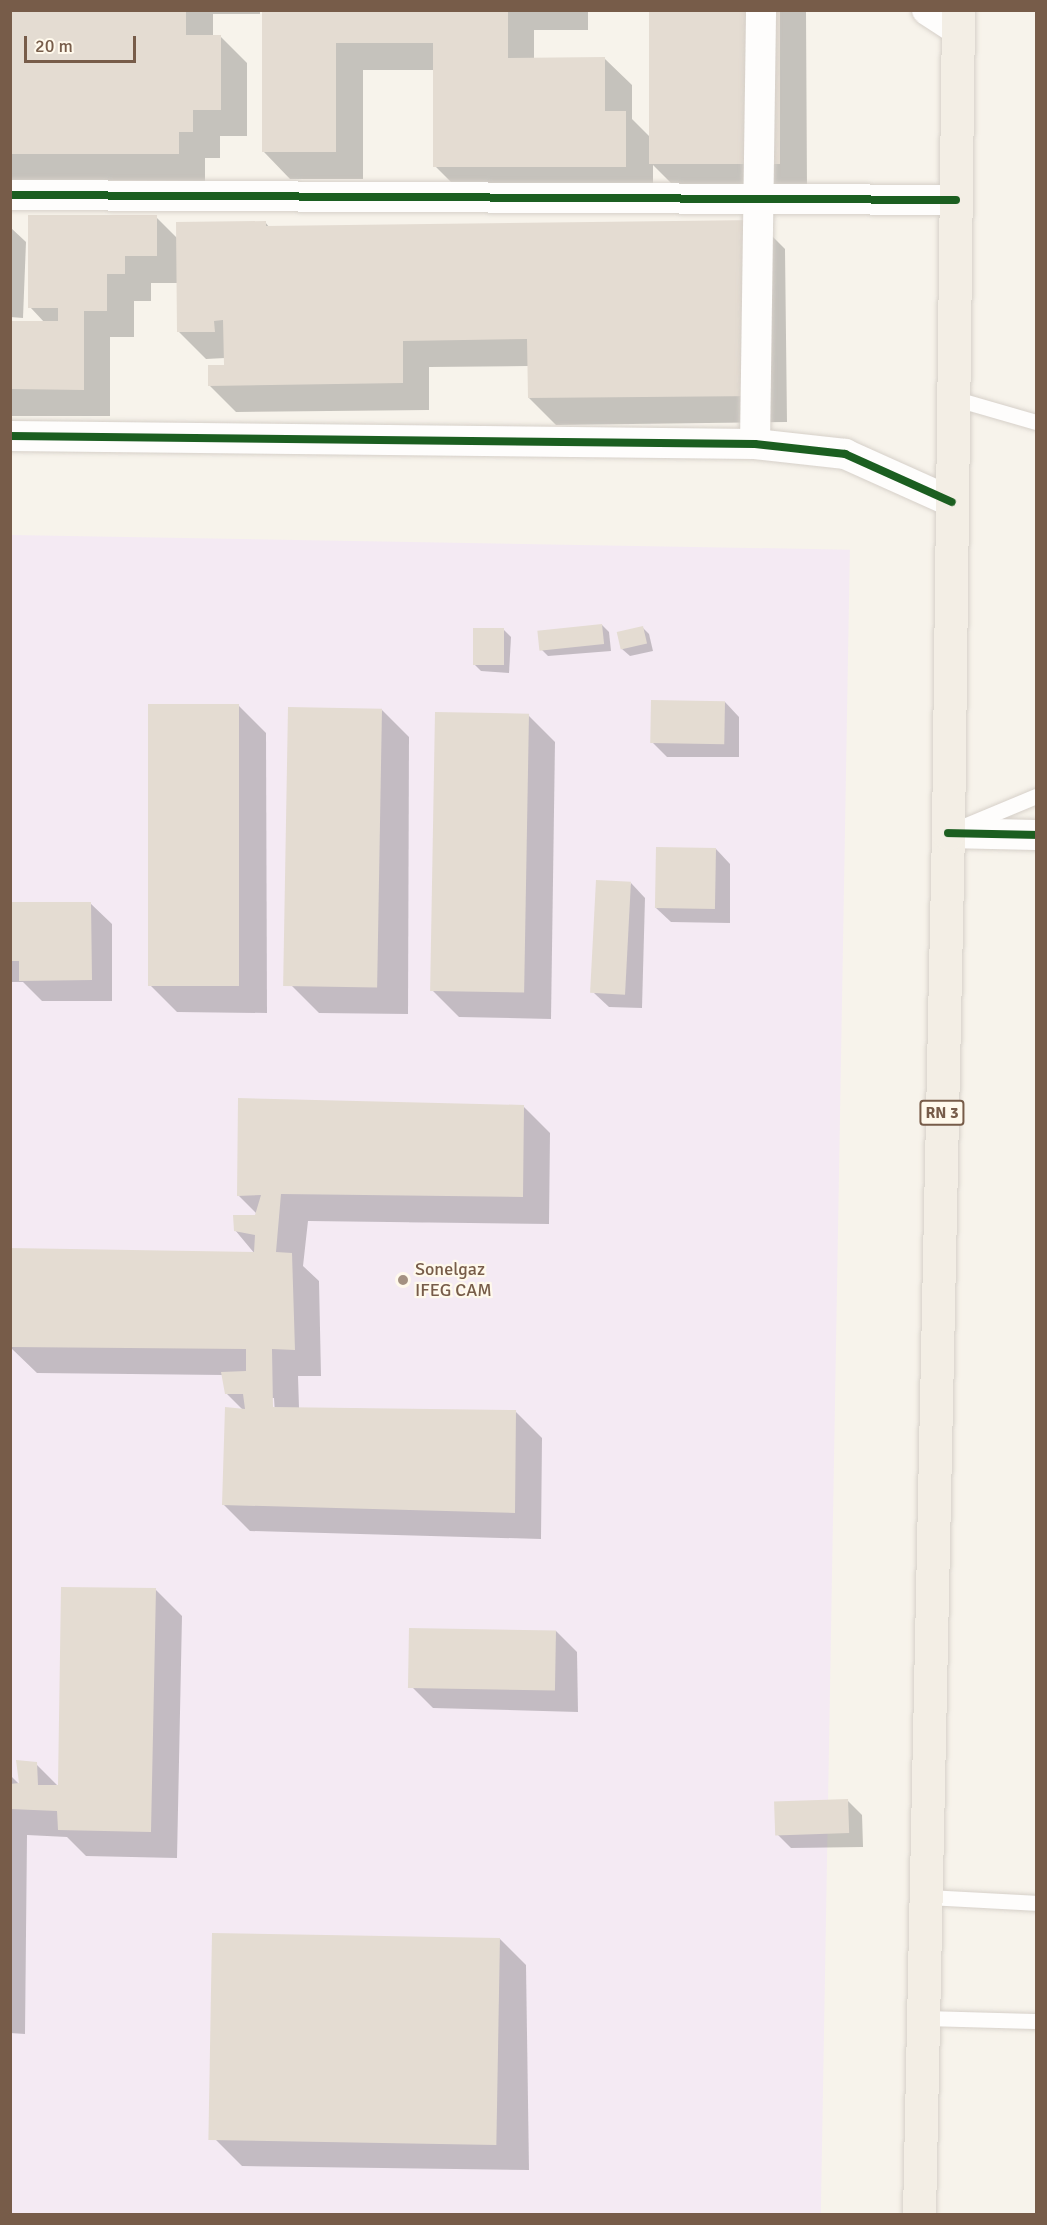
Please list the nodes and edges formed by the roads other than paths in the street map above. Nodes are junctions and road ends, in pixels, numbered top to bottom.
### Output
1 (761, 10) edge
2 (927, 10) edge
3 (958, 20) edge
4 (10, 195) edge
5 (758, 198) junction
6 (956, 200) junction
7 (953, 398) junction
8 (1036, 422) edge
9 (10, 436) edge
10 (755, 444) junction
11 (952, 502) junction
12 (1036, 796) edge
13 (948, 833) junction
14 (1036, 835) edge
15 (926, 1897) junction
16 (1036, 1904) edge
17 (922, 2018) junction
18 (1036, 2021) edge
19 (919, 2214) edge

1 - 5 street
2 - 3 street
3 - 6 main road, RN 3
4 - 5 street
5 - 6 street
5 - 10 street
6 - 7 main road, RN 3
7 - 8 lane
7 - 11 main road, RN 3
9 - 10 street
10 - 11 street
11 - 13 main road, RN 3
12 - 13 lane
13 - 14 street
13 - 15 main road, RN 3
15 - 16 lane
15 - 17 main road, RN 3
17 - 18 lane
17 - 19 main road, RN 3

